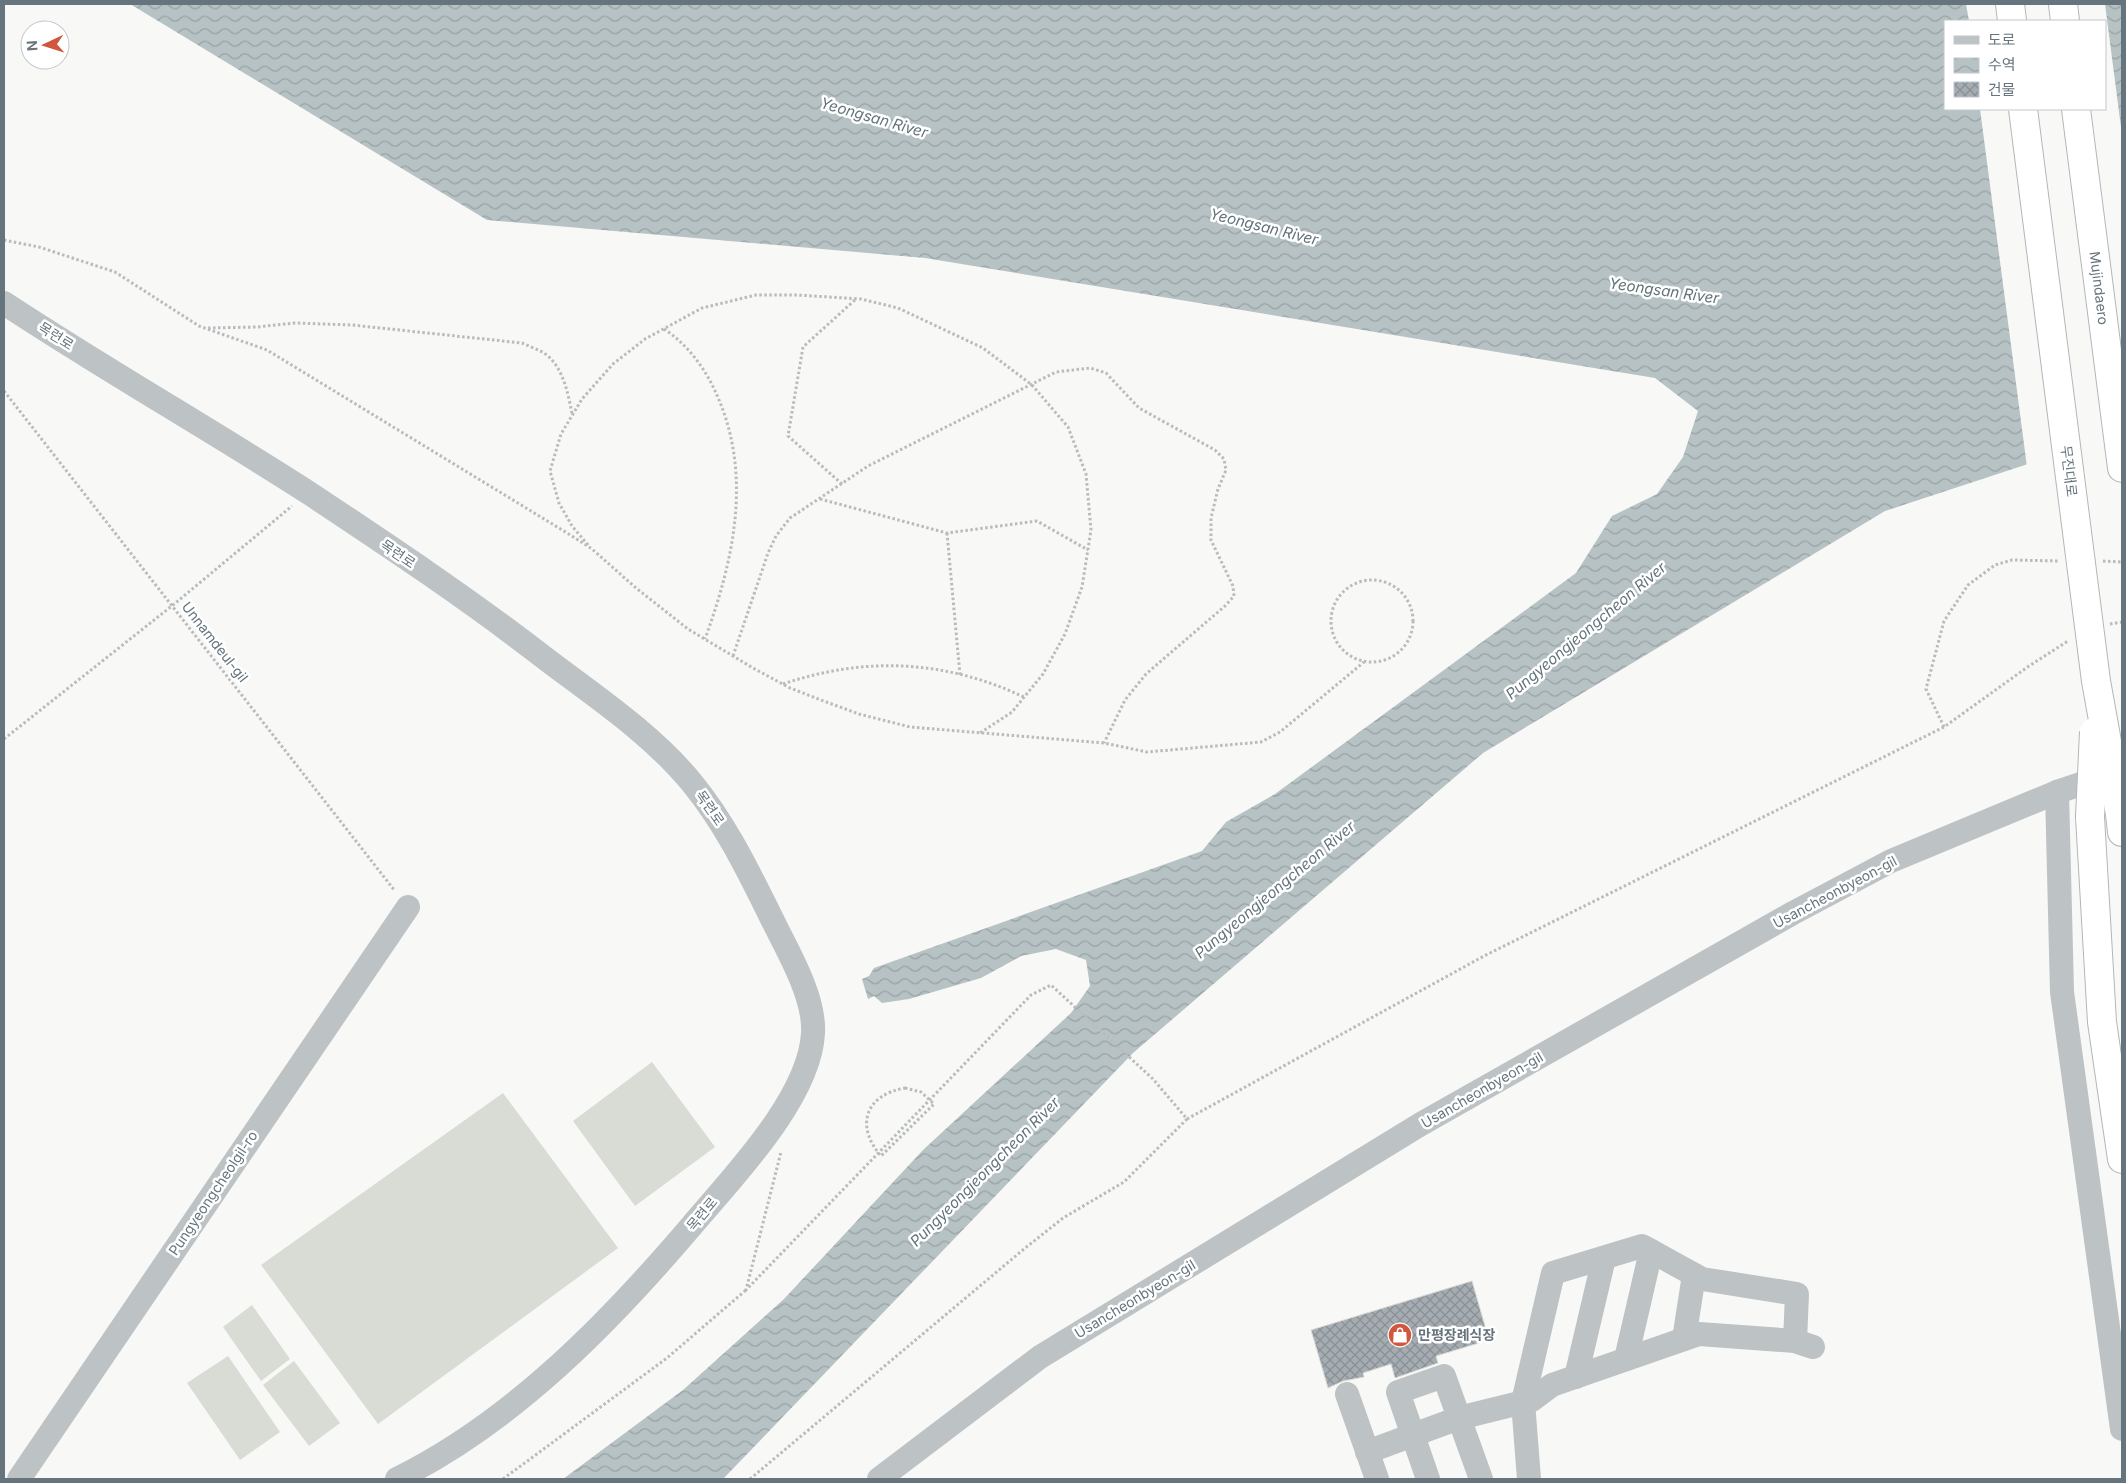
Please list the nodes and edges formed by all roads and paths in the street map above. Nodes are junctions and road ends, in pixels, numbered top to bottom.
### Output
1 (2010, 4) edge
2 (2063, 4) edge
3 (2012, 20) edge
4 (2065, 20) edge
5 (2023, 110) edge
6 (2076, 110) edge
7 (4, 240) edge
8 (856, 299) junction
9 (4, 303) edge
10 (204, 328) junction
11 (664, 329) junction
12 (1032, 385) junction
13 (4, 390) edge
14 (573, 415) junction
15 (2122, 468) edge
16 (842, 484) junction
17 (308, 493) junction
18 (820, 499) junction
19 (947, 533) junction
20 (592, 549) junction
21 (1088, 550) junction
22 (2067, 561) dead end
23 (2095, 561) dead end
24 (2122, 562) edge
25 (173, 605) junction
26 (2122, 622) edge
27 (2106, 624) dead end
28 (2074, 637) dead end
29 (705, 639) junction
30 (733, 656) junction
31 (1364, 662) junction
32 (960, 675) junction
33 (2096, 681) junction
34 (783, 684) junction
35 (1024, 697) junction
36 (1944, 727) junction
37 (979, 733) junction
38 (4, 739) edge
39 (1104, 743) junction
40 (2122, 770) edge
41 (2057, 792) junction
42 (2121, 823) edge
43 (408, 908) joint
44 (930, 1100) junction
45 (1187, 1119) junction
46 (782, 1151) dead end
47 (878, 1153) junction
48 (2122, 1159) edge
49 (1651, 1251) junction
50 (1604, 1258) junction
51 (1694, 1275) junction
52 (746, 1290) junction
53 (1684, 1339) junction
54 (1626, 1359) junction
55 (1576, 1377) junction
56 (1347, 1394) dead end
57 (1523, 1402) junction
58 (1459, 1418) junction
59 (2122, 1429) edge
60 (1413, 1434) junction
61 (1367, 1452) junction
62 (19, 1479) edge
63 (397, 1479) edge
64 (503, 1479) edge
65 (750, 1479) edge
66 (879, 1479) edge
67 (1377, 1479) edge
68 (1428, 1479) edge
69 (1481, 1479) edge
70 (1529, 1479) edge

1 - 3 highway
2 - 4 highway
5 - 33 highway, 무진대로, bridge
6 - 15 highway, Mujindaero
7 - 10 path
8 - 11 path
8 - 12 path
8 - 16 path
9 - 17 street, 목련로
10 - 14 path
10 - 20 path
11 - 14 path
11 - 29 path
12 - 16 path
12 - 21 path
12 - 39 path
13 - 25 path, Unnamdeul-gil
14 - 20 path
16 - 18 path
17 - 25 path
17 - 63 street, 목련로
18 - 19 path
18 - 30 path
19 - 21 path
19 - 32 path
20 - 29 path
21 - 35 path
22 - 36 path
23 - 24 path
25 - 38 path
25 - 43 path, Unnamdeul-gil
26 - 27 path
28 - 36 path
29 - 30 path
30 - 34 path
31 - 31 path
31 - 39 path
32 - 34 path
32 - 35 path
33 - 42 highway, 무진대로, bridge
33 - 48 highway, bridge
34 - 37 path
35 - 37 path
36 - 45 path
37 - 39 path
40 - 41 street, Usancheonbyeon-gil
41 - 59 street
41 - 66 street, Usancheonbyeon-gil
43 - 62 street, Pungyeongcheolgil-ro
44 - 45 path
44 - 47 path
44 - 47 path
45 - 65 path
46 - 52 path
47 - 52 path
49 - 50 street
49 - 51 street
49 - 54 street
50 - 55 street
50 - 57 street
51 - 53 street
51 - 53 street
52 - 64 path
53 - 54 street
54 - 55 street
55 - 57 street
56 - 61 street
57 - 58 street
57 - 70 street
58 - 60 street
58 - 60 street
58 - 69 street
60 - 61 street
60 - 68 street
61 - 67 street

